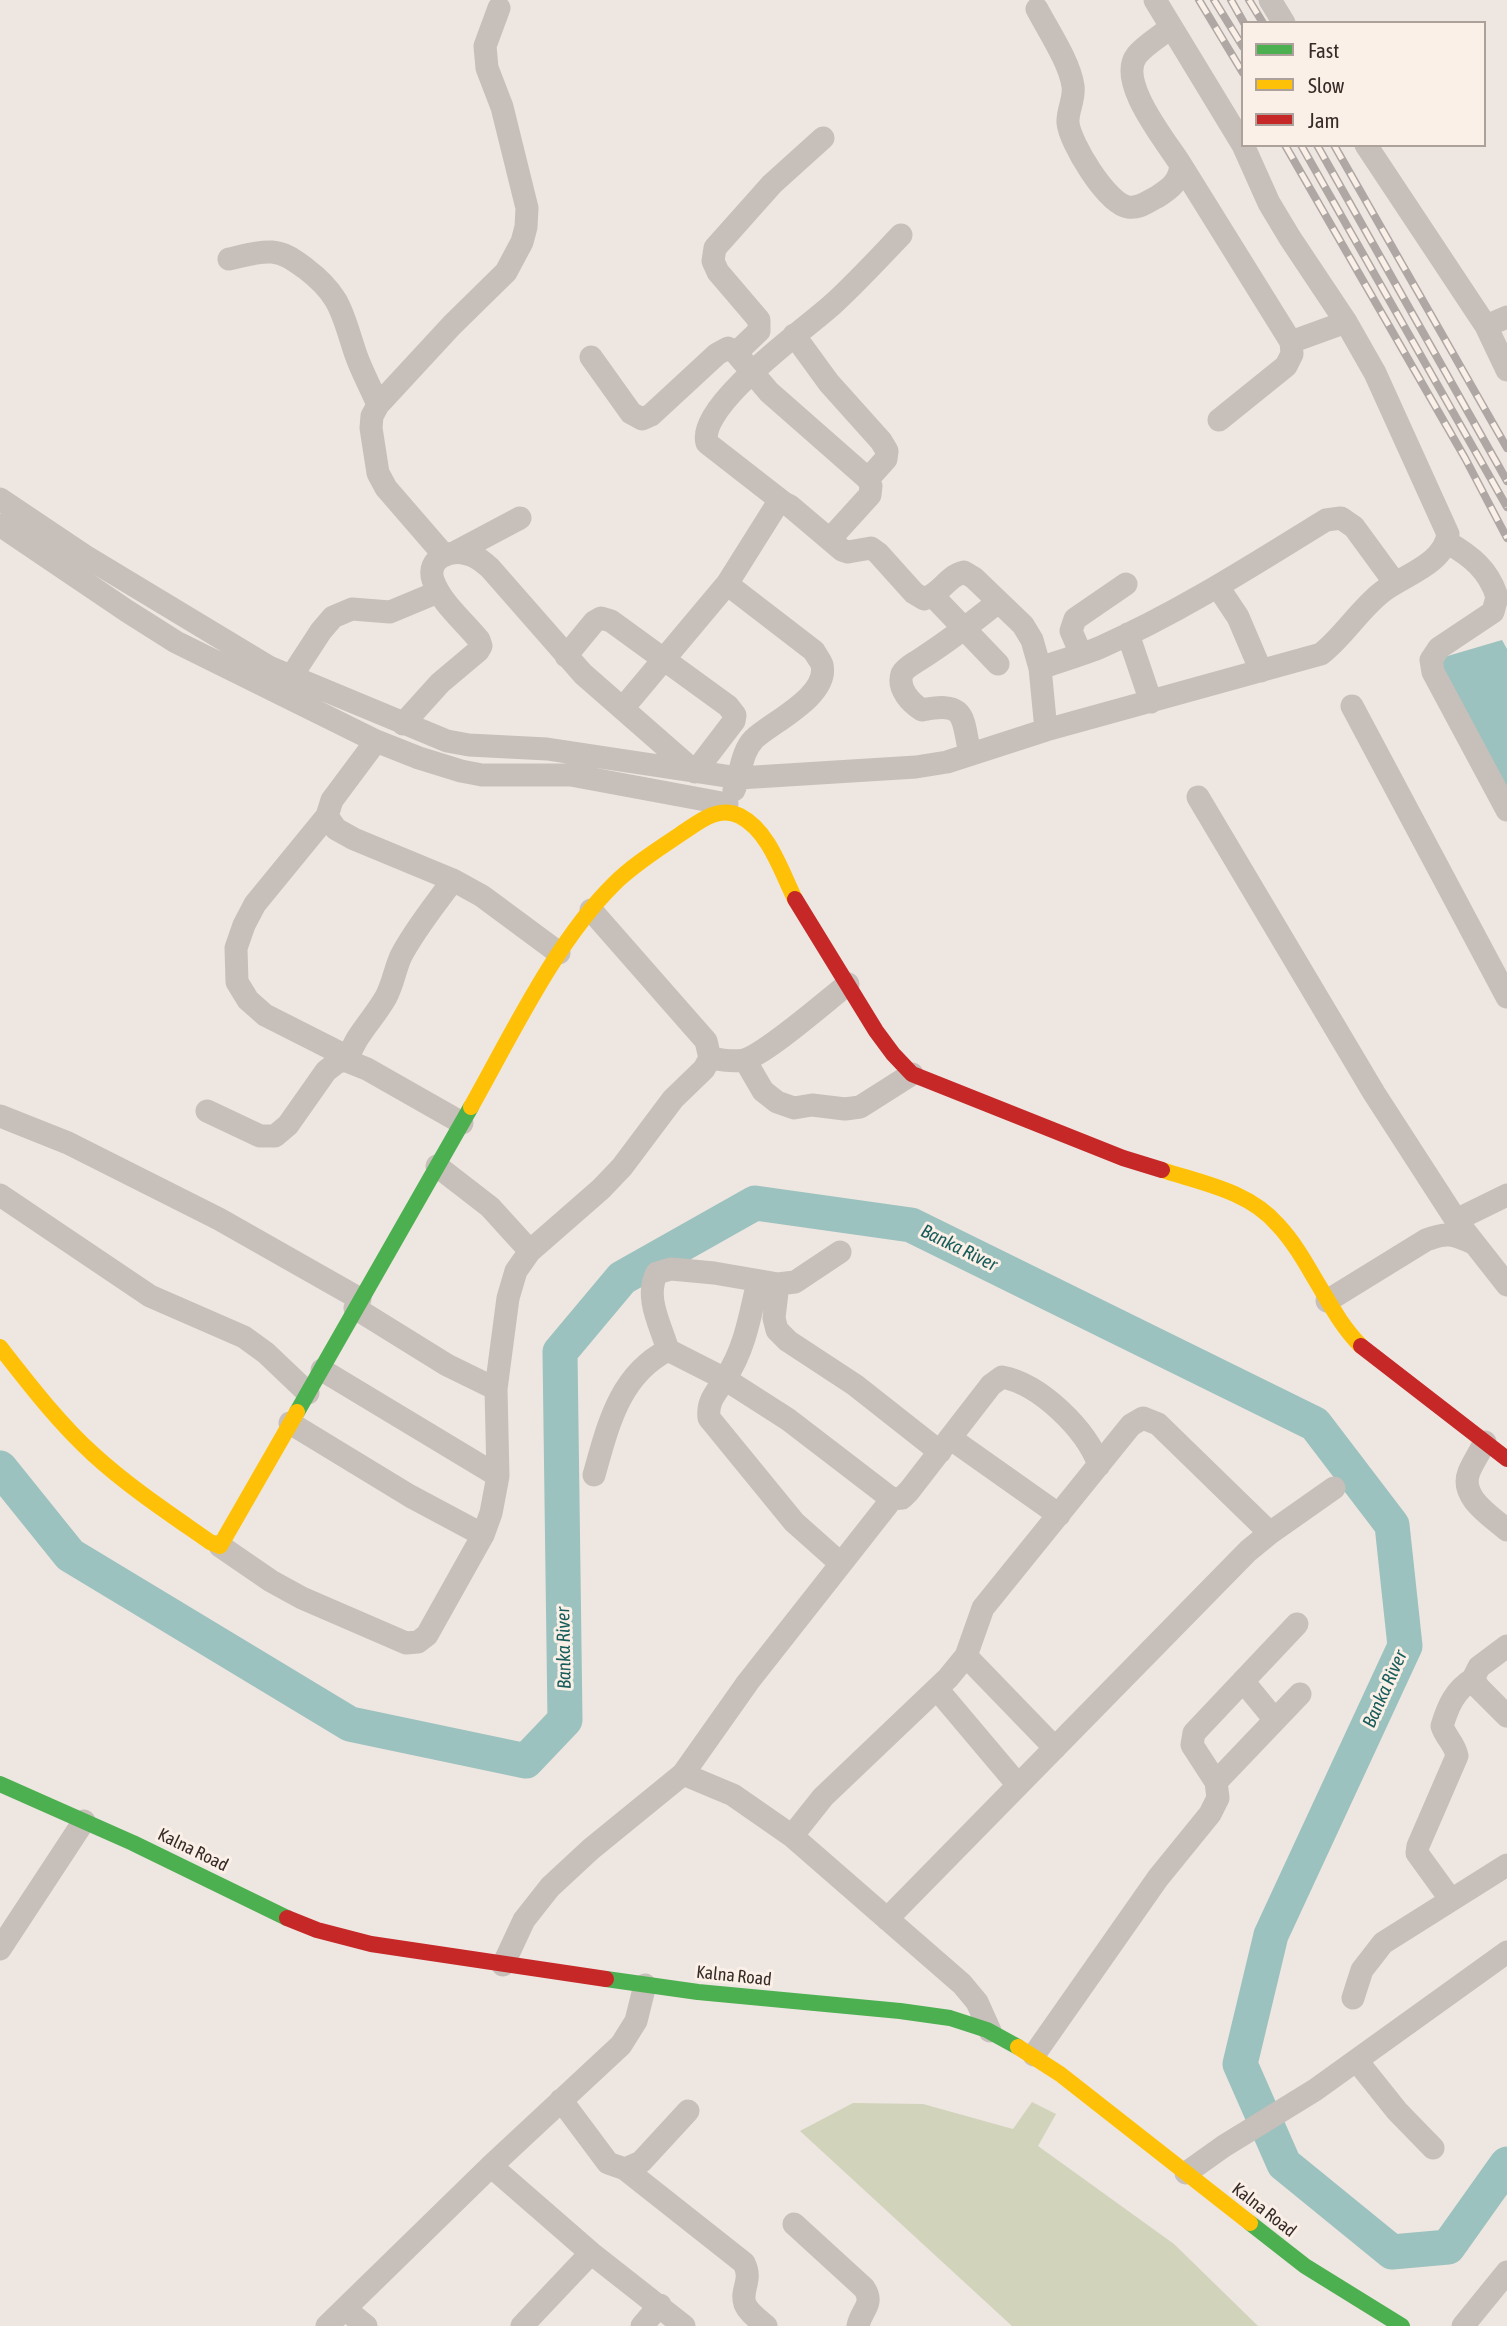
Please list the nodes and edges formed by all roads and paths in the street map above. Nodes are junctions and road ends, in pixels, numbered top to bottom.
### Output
1 (1154, 0) edge
2 (1270, 0) edge
3 (499, 8) dead end
4 (1037, 9) dead end
5 (1283, 21) edge
6 (1171, 27) junction
7 (823, 138) dead end
8 (1241, 142) edge
9 (1244, 147) edge
10 (1367, 147) edge
11 (1181, 165) junction
12 (901, 235) dead end
13 (229, 259) dead end
14 (1507, 317) edge
15 (1346, 322) junction
16 (1486, 326) junction
17 (794, 335) junction
18 (1291, 342) junction
19 (736, 353) junction
20 (591, 357) dead end
21 (1507, 370) edge
22 (752, 371) junction
23 (378, 405) junction
24 (1219, 420) dead end
25 (868, 479) junction
26 (0, 499) edge
27 (784, 503) junction
28 (520, 519) dead end
29 (0, 525) edge
30 (830, 539) junction
31 (1447, 542) junction
32 (450, 554) junction
33 (1395, 583) junction
34 (727, 584) junction
35 (1126, 584) dead end
36 (1218, 587) junction
37 (438, 592) junction
38 (933, 596) junction
39 (998, 602) junction
40 (964, 629) junction
41 (1128, 634) junction
42 (1081, 654) junction
43 (565, 656) junction
44 (664, 659) junction
45 (998, 664) dead end
46 (1040, 668) junction
47 (1261, 671) junction
48 (291, 677) junction
49 (1151, 702) junction
50 (1352, 706) dead end
51 (623, 708) junction
52 (403, 724) junction
53 (1046, 730) junction
54 (376, 741) junction
55 (971, 754) junction
56 (695, 772) junction
57 (739, 778) junction
58 (1198, 797) dead end
59 (725, 808) junction
60 (1507, 810) edge
61 (327, 816) junction
62 (453, 880) junction
63 (592, 910) junction
64 (559, 953) junction
65 (848, 984) junction
66 (1507, 997) edge
67 (710, 1058) junction
68 (347, 1059) junction
69 (745, 1060) junction
70 (912, 1074) junction
71 (207, 1111) dead end
72 (0, 1116) edge
73 (462, 1123) junction
74 (437, 1166) junction
75 (0, 1195) edge
76 (1507, 1195) edge
77 (1456, 1220) junction
78 (1473, 1243) junction
79 (530, 1251) junction
80 (840, 1252) dead end
81 (768, 1283) junction
82 (1507, 1285) edge
83 (1327, 1301) junction
84 (358, 1303) junction
85 (0, 1347) edge
86 (668, 1350) junction
87 (321, 1370) junction
88 (725, 1379) junction
89 (496, 1389) junction
90 (308, 1393) junction
91 (290, 1423) junction
92 (1485, 1442) junction
93 (945, 1445) junction
94 (1507, 1459) edge
95 (1100, 1465) junction
96 (594, 1475) dead end
97 (498, 1476) junction
98 (1334, 1488) dead end
99 (892, 1499) junction
100 (1059, 1515) junction
101 (1507, 1530) edge
102 (1270, 1533) junction
103 (483, 1535) junction
104 (220, 1546) junction
105 (840, 1563) junction
106 (1297, 1624) dead end
107 (1507, 1646) edge
108 (966, 1656) junction
109 (1473, 1679) junction
110 (1243, 1681) junction
111 (937, 1689) junction
112 (1300, 1694) dead end
113 (1507, 1716) edge
114 (1275, 1720) junction
115 (1055, 1748) junction
116 (682, 1774) junction
117 (1216, 1782) junction
118 (0, 1784) edge
119 (1018, 1785) junction
120 (84, 1821) junction
121 (792, 1836) junction
122 (1507, 1866) edge
123 (1451, 1900) junction
124 (887, 1919) junction
125 (0, 1949) edge
126 (1507, 1952) edge
127 (503, 1965) junction
128 (645, 1985) junction
129 (1353, 1998) dead end
130 (990, 2032) junction
131 (1034, 2055) junction
132 (1357, 2060) junction
133 (561, 2100) junction
134 (688, 2110) dead end
135 (1433, 2148) dead end
136 (491, 2166) junction
137 (625, 2169) junction
138 (1186, 2173) junction
139 (794, 2224) dead end
140 (591, 2253) junction
141 (1507, 2272) edge
142 (660, 2305) junction
143 (345, 2309) junction
144 (327, 2326) edge
145 (366, 2326) edge
146 (522, 2326) edge
147 (642, 2326) edge
148 (684, 2326) edge
149 (766, 2326) edge
150 (858, 2326) edge
151 (1402, 2326) edge
152 (1464, 2326) edge

1 - 6 street
2 - 5 street
3 - 23 street
4 - 11 street
6 - 8 street
6 - 11 street
7 - 19 street
9 - 15 street
10 - 16 street
11 - 18 street
12 - 17 street
13 - 23 street
14 - 16 street
15 - 18 street
15 - 31 street
16 - 21 street
17 - 22 street
17 - 25 street
18 - 24 street
19 - 20 street
19 - 22 street
22 - 25 street
22 - 27 street
23 - 32 street
25 - 30 street
26 - 48 street
27 - 30 street
27 - 34 street
28 - 32 street
29 - 54 street
30 - 38 street
31 - 33 street
31 - 60 street
32 - 37 street
32 - 43 street
33 - 36 street
33 - 47 street
34 - 44 street
34 - 57 street
35 - 42 street
36 - 41 street
36 - 47 street
37 - 48 street
37 - 52 street
38 - 39 street
38 - 40 street
39 - 40 street
39 - 46 street
40 - 45 street
40 - 55 street
41 - 42 street
41 - 49 street
42 - 46 street
43 - 44 street
43 - 51 street
44 - 51 street
44 - 56 street
46 - 53 street
47 - 49 street
48 - 52 street
49 - 53 street
50 - 66 street
51 - 56 street
52 - 56 street
53 - 55 street
54 - 59 street
54 - 61 street
55 - 57 street
56 - 57 street
57 - 59 street
58 - 77 street
59 - 63 street
59 - 65 street
61 - 62 street
61 - 68 street
62 - 64 street
62 - 68 street
63 - 64 street
63 - 67 street
64 - 73 street
65 - 69 street
65 - 70 street
67 - 69 street
67 - 79 street
68 - 71 street
68 - 73 street
69 - 70 street
70 - 83 street
72 - 84 street
73 - 74 street
74 - 79 street
74 - 84 street
75 - 90 street
76 - 77 street
77 - 78 street
78 - 82 street
78 - 83 street
79 - 89 street
80 - 81 street
81 - 86 street
81 - 88 street
81 - 93 street
83 - 92 street
84 - 87 street
84 - 89 street
85 - 104 street
86 - 88 street
86 - 96 street
87 - 90 street
87 - 97 street
88 - 99 street
88 - 105 street
89 - 97 street
90 - 91 street
91 - 103 street
91 - 104 street
92 - 94 street
92 - 101 street
93 - 95 street
93 - 99 street
93 - 100 street
95 - 100 street
95 - 102 street
97 - 103 street
98 - 102 street
99 - 105 street
100 - 108 street
102 - 115 street
103 - 104 street
105 - 116 street
106 - 110 street
107 - 109 street
108 - 111 street
108 - 115 street
109 - 113 street
109 - 123 street
110 - 114 street
110 - 117 street
111 - 119 street
111 - 121 street
112 - 114 street
114 - 117 street
115 - 119 street
116 - 121 street
116 - 127 street
117 - 131 street
118 - 120 street, Kalna Road
119 - 124 street
120 - 125 street
120 - 127 street, Kalna Road
121 - 124 street
122 - 123 street
123 - 129 street
124 - 130 street
126 - 132 street
127 - 128 street, Kalna Road
128 - 130 street, Kalna Road
128 - 133 street
130 - 131 street, Kalna Road
131 - 138 street, Kalna Road
132 - 135 street
132 - 138 street
133 - 136 street
133 - 137 street
134 - 137 street
136 - 140 street
136 - 143 street
137 - 149 street
138 - 151 street, Kalna Road
139 - 150 street
140 - 142 street
140 - 146 street
141 - 152 street
142 - 147 street
142 - 148 street
143 - 144 street
143 - 145 street

